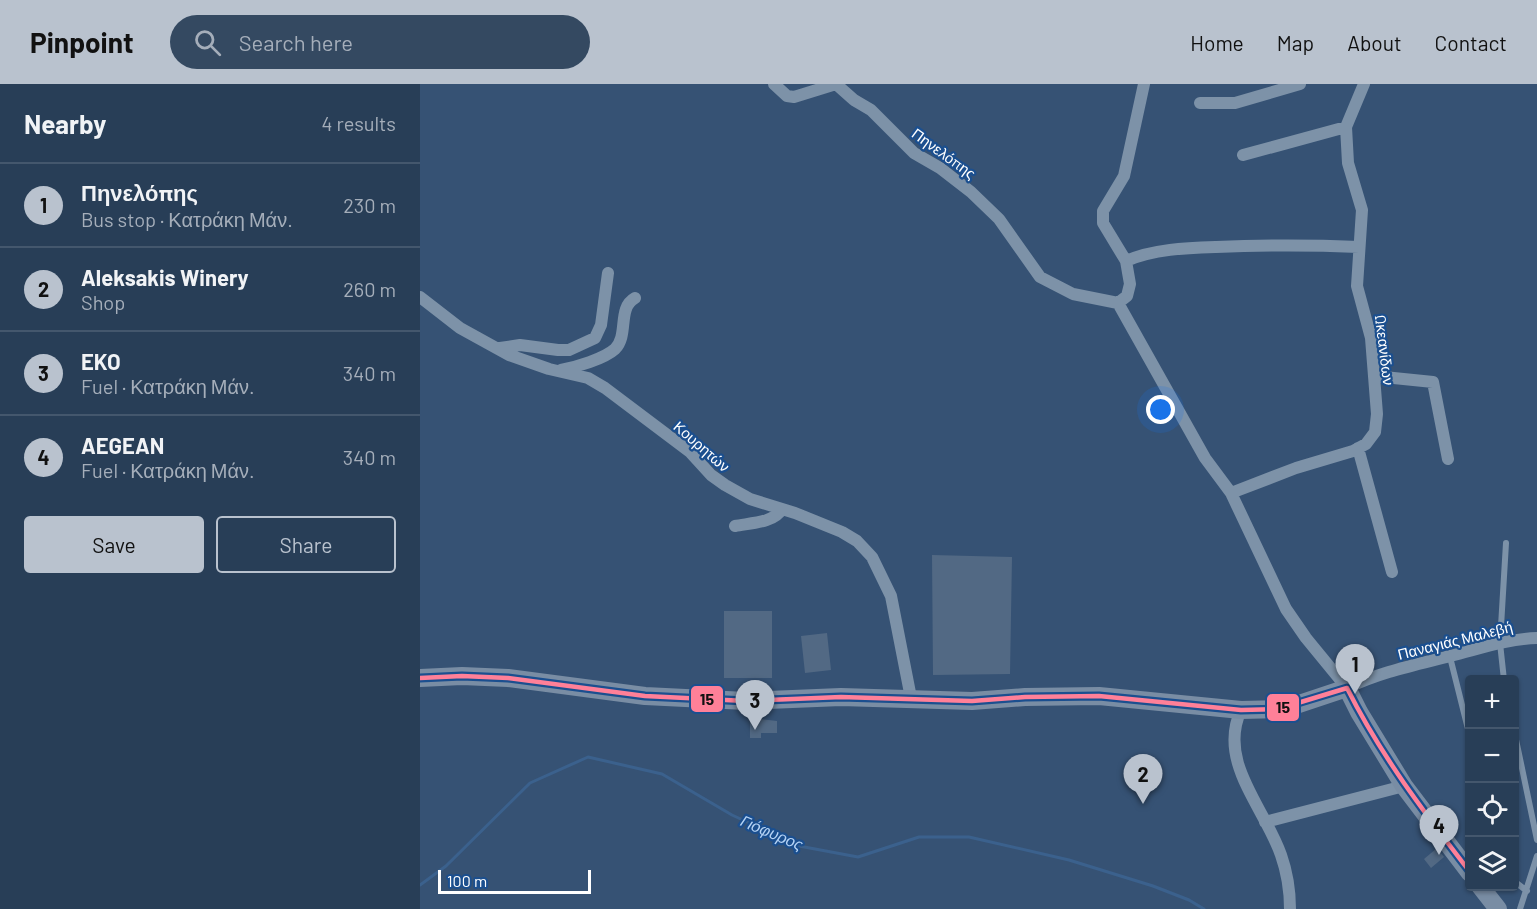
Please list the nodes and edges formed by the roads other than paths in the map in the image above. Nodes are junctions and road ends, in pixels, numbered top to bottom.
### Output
1 (774, 84) edge
2 (836, 84) edge
3 (1144, 84) edge
4 (1300, 84) edge
5 (1364, 84) edge
6 (1200, 103) dead end
7 (1346, 127) junction
8 (1243, 155) dead end
9 (1359, 247) junction
10 (1126, 261) junction
11 (608, 273) dead end
12 (420, 297) edge
13 (635, 298) dead end
14 (1118, 303) junction
15 (500, 348) junction
16 (557, 371) junction
17 (1374, 376) junction
18 (1358, 448) junction
19 (1448, 459) dead end
20 (1231, 493) junction
21 (782, 509) junction
22 (735, 526) dead end
23 (1506, 543) dead end
24 (1392, 572) dead end
25 (1537, 638) edge
26 (1500, 643) junction
27 (1449, 656) junction
28 (1503, 675) edge
29 (420, 678) edge
30 (1347, 688) junction
31 (910, 698) junction
32 (1241, 710) junction
33 (1468, 729) edge
34 (1519, 750) edge
35 (1404, 786) junction
36 (1265, 822) junction
37 (1537, 840) edge
38 (1537, 856) edge
39 (1465, 866) edge
40 (1519, 884) edge
41 (1484, 891) edge
42 (1527, 891) junction
43 (1290, 909) edge
44 (1498, 909) edge
45 (1520, 909) edge

1 - 2 street
2 - 14 street, Πηνελόπης
3 - 10 street
4 - 6 street
5 - 7 street, Ωκεανίδων
7 - 8 street
7 - 9 street, Ωκεανίδων
9 - 10 street
9 - 17 street, Ωκεανίδων
10 - 14 street
11 - 15 street
12 - 15 street, Κουρητών
13 - 16 street
14 - 20 street
15 - 16 street, Κουρητών
16 - 21 street, Κουρητών
17 - 18 street, Ωκεανίδων
17 - 19 street
18 - 20 street
18 - 24 street
20 - 30 street
21 - 22 street
21 - 31 street, Κουρητών
23 - 26 lane
25 - 26 street, Παναγιάς Μαλεβή
26 - 27 street, Παναγιάς Μαλεβή
26 - 28 lane
27 - 30 street, Παναγιάς Μαλεβή
27 - 33 lane
29 - 31 street
30 - 32 street
30 - 35 street
31 - 32 street
32 - 36 street
34 - 37 lane
35 - 36 street
35 - 39 street
36 - 43 street
38 - 42 lane
40 - 42 lane
41 - 44 street
42 - 45 lane

